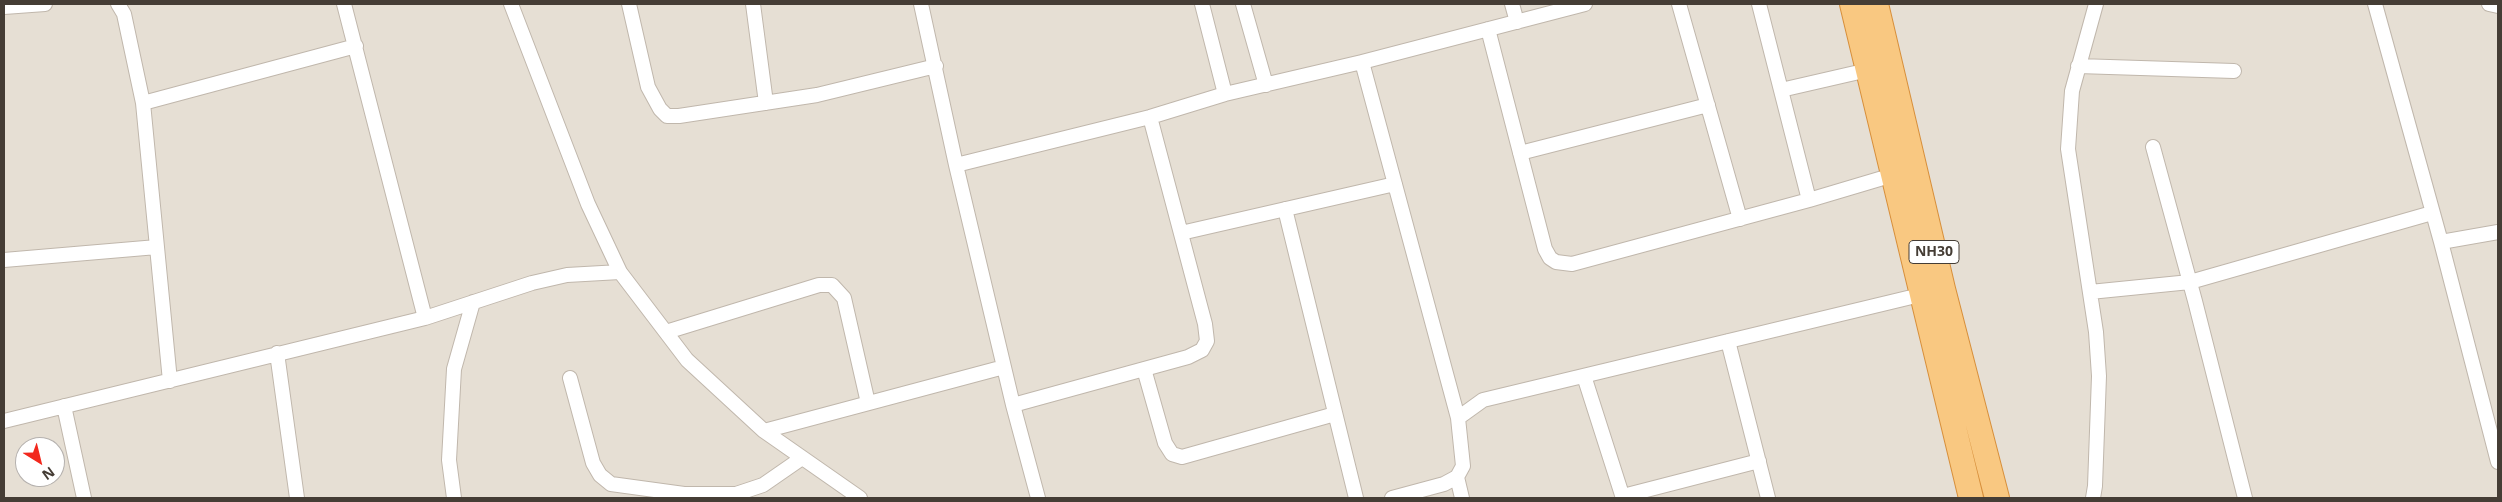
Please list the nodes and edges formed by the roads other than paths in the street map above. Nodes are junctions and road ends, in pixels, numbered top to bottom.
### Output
1 (45, 4) edge
2 (118, 4) edge
3 (344, 4) edge
4 (511, 4) edge
5 (629, 4) edge
6 (753, 4) edge
7 (920, 4) edge
8 (1202, 4) edge
9 (1244, 4) edge
10 (1512, 4) edge
11 (1585, 4) edge
12 (1679, 4) edge
13 (1759, 4) edge
14 (1852, 4) edge
15 (1876, 4) edge
16 (2096, 4) edge
17 (2375, 4) edge
18 (2489, 4) edge
19 (2498, 6) edge
20 (4, 7) edge
21 (1517, 22) junction
22 (1488, 29) junction
23 (356, 46) junction
24 (1362, 62) junction
25 (936, 66) junction
26 (2078, 66) junction
27 (1868, 70) junction
28 (2234, 71) dead end
29 (1266, 85) junction
30 (1781, 90) junction
31 (1225, 94) junction
32 (766, 102) junction
33 (144, 103) junction
34 (1708, 105) junction
35 (1150, 118) junction
36 (2153, 147) dead end
37 (1520, 153) junction
38 (956, 166) junction
39 (1893, 175) junction
40 (1395, 184) junction
41 (1809, 200) junction
42 (1285, 209) junction
43 (2432, 213) junction
44 (1740, 219) junction
45 (2498, 232) edge
46 (1181, 233) junction
47 (2441, 242) junction
48 (157, 247) junction
49 (4, 260) edge
50 (620, 272) junction
51 (2190, 282) junction
52 (2090, 292) junction
53 (1920, 295) junction
54 (473, 302) junction
55 (424, 318) junction
56 (666, 332) junction
57 (1728, 341) junction
58 (277, 353) junction
59 (1004, 368) junction
60 (1144, 369) junction
61 (1584, 376) junction
62 (570, 378) dead end
63 (170, 381) junction
64 (868, 403) junction
65 (1013, 405) junction
66 (64, 406) junction
67 (1335, 414) junction
68 (1458, 418) junction
69 (4, 421) edge
70 (764, 431) junction
71 (802, 458) junction
72 (1759, 461) junction
73 (2498, 462) edge
74 (1457, 477) junction
75 (844, 493) edge
76 (1623, 497) edge
77 (84, 498) edge
78 (297, 498) edge
79 (454, 498) edge
80 (860, 498) edge
81 (1038, 498) edge
82 (1356, 498) edge
83 (1395, 498) edge
84 (1462, 498) edge
85 (1768, 498) edge
86 (1971, 498) edge
87 (1997, 498) edge
88 (2093, 498) edge
89 (2245, 498) edge

1 - 20 street
2 - 33 street
3 - 23 street
4 - 50 street
5 - 32 street
6 - 32 street
7 - 25 street
8 - 31 street
9 - 29 street
10 - 21 street
11 - 21 street
12 - 34 street
13 - 30 street
14 - 27 highway, NH30
15 - 87 highway, NH30
16 - 26 street
17 - 43 street
18 - 19 street
21 - 22 street
22 - 24 street
22 - 37 street
23 - 33 street
23 - 55 street
24 - 29 street
24 - 40 street
25 - 32 street
25 - 38 street
26 - 28 street
26 - 52 street
27 - 30 street
27 - 39 highway, NH30
29 - 31 street
30 - 41 street
31 - 35 street
33 - 48 street
34 - 37 street
34 - 44 street
35 - 38 street
35 - 46 street
36 - 51 street
37 - 44 street
38 - 59 street
39 - 41 street
39 - 53 highway, NH30
40 - 42 street
40 - 68 street
41 - 44 street
42 - 46 street
42 - 67 street
43 - 47 street
43 - 51 street
45 - 47 street
46 - 60 street
47 - 73 street
48 - 49 street
48 - 63 street
50 - 54 street
50 - 56 street
51 - 52 street
51 - 89 street
52 - 88 street
53 - 57 street
53 - 86 highway, NH30
54 - 55 street
54 - 79 street
55 - 58 street
56 - 64 street
56 - 70 street
57 - 61 street
57 - 72 street
58 - 63 street
58 - 78 street
59 - 64 street
59 - 65 street
60 - 65 street
60 - 67 street
61 - 68 street
61 - 76 street
62 - 71 street
63 - 66 street
64 - 70 street
65 - 81 street
66 - 69 street
66 - 77 street
67 - 82 street
68 - 74 street
70 - 71 street
71 - 75 street
72 - 76 street
72 - 85 street
74 - 83 street
74 - 84 street
75 - 80 street

